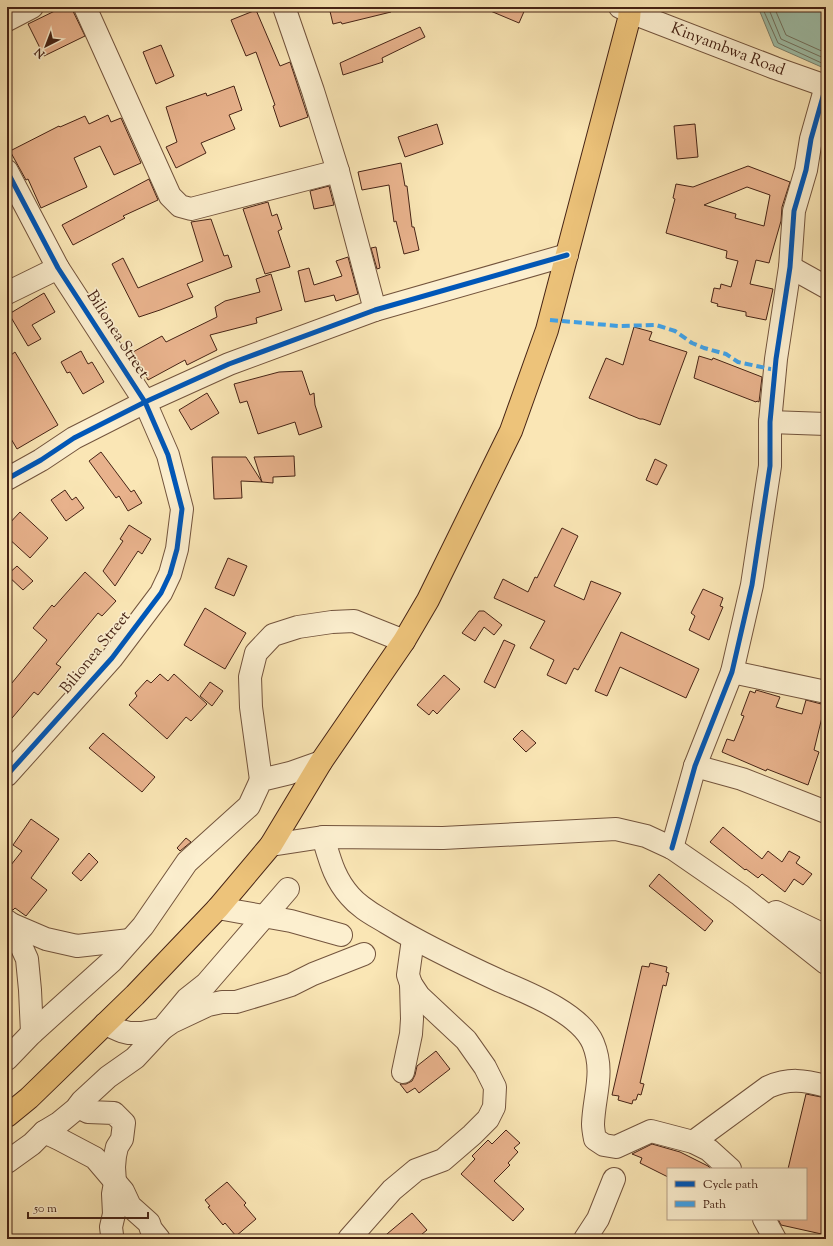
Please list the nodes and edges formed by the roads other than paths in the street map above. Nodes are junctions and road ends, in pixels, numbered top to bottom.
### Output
1 (32, 7) edge
2 (85, 7) edge
3 (284, 7) edge
4 (626, 9) edge
5 (7, 20) edge
6 (826, 86) edge
7 (7, 171) edge
8 (338, 171) junction
9 (567, 255) junction
10 (58, 268) junction
11 (790, 268) junction
12 (826, 287) edge
13 (7, 293) edge
14 (375, 310) junction
15 (145, 402) junction
16 (770, 422) junction
17 (826, 424) edge
18 (7, 480) edge
19 (404, 641) junction
20 (732, 672) junction
21 (826, 692) edge
22 (322, 762) junction
23 (696, 766) junction
24 (7, 775) edge
25 (261, 780) junction
26 (826, 812) edge
27 (323, 837) junction
28 (271, 845) junction
29 (672, 848) junction
30 (288, 889) dead end
31 (740, 895) junction
32 (218, 908) junction
33 (265, 916) junction
34 (9, 922) edge
35 (341, 935) dead end
36 (826, 936) edge
37 (413, 939) junction
38 (130, 940) junction
39 (364, 954) dead end
40 (826, 963) edge
41 (411, 984) junction
42 (105, 1024) junction
43 (162, 1029) junction
44 (32, 1033) junction
45 (7, 1059) edge
46 (403, 1072) dead end
47 (826, 1086) edge
48 (78, 1107) junction
49 (7, 1116) edge
50 (44, 1132) junction
51 (693, 1142) junction
52 (7, 1162) edge
53 (729, 1168) edge
54 (614, 1179) dead end
55 (115, 1183) junction
56 (765, 1220) edge
57 (110, 1239) edge
58 (159, 1239) edge
59 (349, 1239) edge
60 (585, 1239) edge
61 (775, 1239) edge

1 - 5 street
2 - 8 street
3 - 8 street
4 - 6 street, Kinyambwa Road
4 - 9 highway
6 - 11 street
7 - 10 street, Bilionea Street
8 - 14 street
9 - 14 street
9 - 19 highway
10 - 13 street
10 - 15 street, Bilionea Street
11 - 12 street
11 - 16 street
14 - 15 street
15 - 18 street
15 - 24 street, Bilionea Street
16 - 17 street
16 - 20 street
19 - 22 highway
19 - 25 street
20 - 21 street
20 - 23 street
22 - 25 street
22 - 28 highway
23 - 26 street
23 - 29 street
25 - 38 street
27 - 28 street
27 - 29 street
27 - 37 street
28 - 32 highway
29 - 31 street
30 - 33 street
31 - 36 street
31 - 40 street
32 - 33 street
32 - 42 highway
33 - 35 street
33 - 43 street
34 - 38 street
34 - 44 street
37 - 41 street
37 - 51 street
38 - 44 street
39 - 43 street
41 - 46 street
41 - 59 street
42 - 43 street
42 - 49 highway
43 - 48 street
44 - 45 street
47 - 51 street
48 - 50 street
48 - 55 street
50 - 52 street
50 - 55 street
51 - 53 street
54 - 60 street
55 - 57 street
55 - 58 street
56 - 61 street

